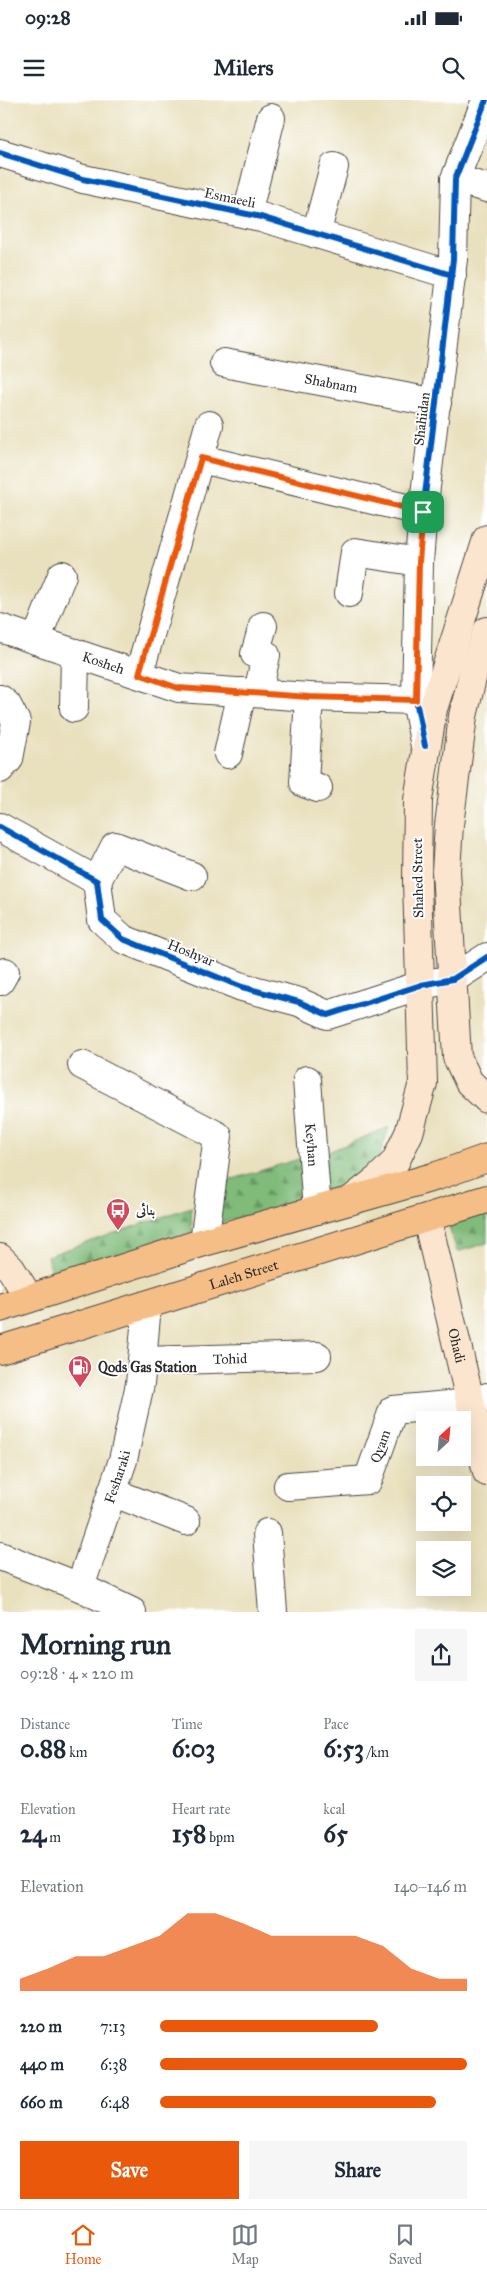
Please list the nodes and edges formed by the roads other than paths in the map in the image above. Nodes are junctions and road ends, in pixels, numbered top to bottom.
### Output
1 (486, 100) edge
2 (271, 118) dead end
3 (0, 153) edge
4 (334, 167) dead end
5 (455, 179) junction
6 (487, 188) edge
7 (247, 214) junction
8 (316, 234) junction
9 (452, 274) junction
10 (224, 363) dead end
11 (437, 403) junction
12 (208, 425) dead end
13 (201, 458) junction
14 (423, 512) junction
15 (487, 538) edge
16 (419, 562) junction
17 (62, 575) dead end
18 (349, 593) dead end
19 (262, 626) dead end
20 (0, 628) edge
21 (487, 631) edge
22 (36, 640) junction
23 (75, 653) junction
24 (139, 674) junction
25 (250, 693) junction
26 (309, 697) junction
27 (0, 699) edge
28 (416, 700) junction
29 (74, 708) dead end
30 (425, 746) junction
31 (228, 754) dead end
32 (0, 769) edge
33 (318, 788) dead end
34 (0, 826) edge
35 (192, 876) dead end
36 (97, 880) junction
37 (487, 957) edge
38 (453, 979) junction
39 (421, 985) junction
40 (82, 1065) dead end
41 (307, 1080) dead end
42 (487, 1099) edge
43 (487, 1158) edge
44 (487, 1199) edge
45 (350, 1201) junction
46 (317, 1210) junction
47 (428, 1219) junction
48 (204, 1242) junction
49 (0, 1258) edge
50 (29, 1298) junction
51 (147, 1306) junction
52 (0, 1308) edge
53 (0, 1350) edge
54 (316, 1356) dead end
55 (142, 1361) junction
56 (479, 1400) edge
57 (487, 1472) edge
58 (288, 1486) dead end
59 (112, 1492) junction
60 (186, 1521) dead end
61 (267, 1533) dead end
62 (0, 1556) edge
63 (80, 1587) junction
64 (115, 1608) edge
65 (273, 1612) edge

1 - 5 street, Shahidan
2 - 7 street
3 - 7 street, Esmaeeli
4 - 8 street
5 - 6 street
5 - 9 street, Shahidan
7 - 8 street, Esmaeeli
8 - 9 street, Esmaeeli
9 - 11 street, Shahidan
10 - 11 street, Shabnam
11 - 14 street, Shahidan
12 - 13 street
13 - 14 street
13 - 24 street
14 - 16 street, Shahidan
15 - 30 main road, Shahed Street
16 - 18 street
16 - 28 street, Shahidan
17 - 22 street
19 - 25 street
20 - 22 street, Kosheh
21 - 38 main road, Shahed Street
22 - 23 street, Kosheh
23 - 24 street, Kosheh
23 - 29 street
24 - 25 street, Kosheh
25 - 26 street, Kosheh
25 - 31 street
26 - 28 street, Kosheh
26 - 33 street
27 - 32 street
28 - 30 street, Shahidan
30 - 39 main road, Shahed Street
34 - 36 street
35 - 36 street
36 - 39 street, Hoshyar
37 - 38 street
38 - 39 street, Hoshyar
38 - 42 main road, Shahed Street
39 - 45 main road, Shahed Street
40 - 48 street
41 - 46 street, Keyhan
43 - 45 main road
44 - 47 main road, Laleh Street
45 - 46 main road
46 - 48 main road
47 - 51 main road, Laleh Street
47 - 56 main road, Ohadi
48 - 50 main road
49 - 50 main road
50 - 52 main road
51 - 53 main road, Laleh Street
51 - 55 street, Fesharaki
54 - 55 street, Tohid
55 - 59 street, Fesharaki
56 - 57 main road, Ohadi
56 - 58 street, Qyam
59 - 60 street
59 - 63 street, Fesharaki
61 - 65 street
62 - 63 street
63 - 64 street

